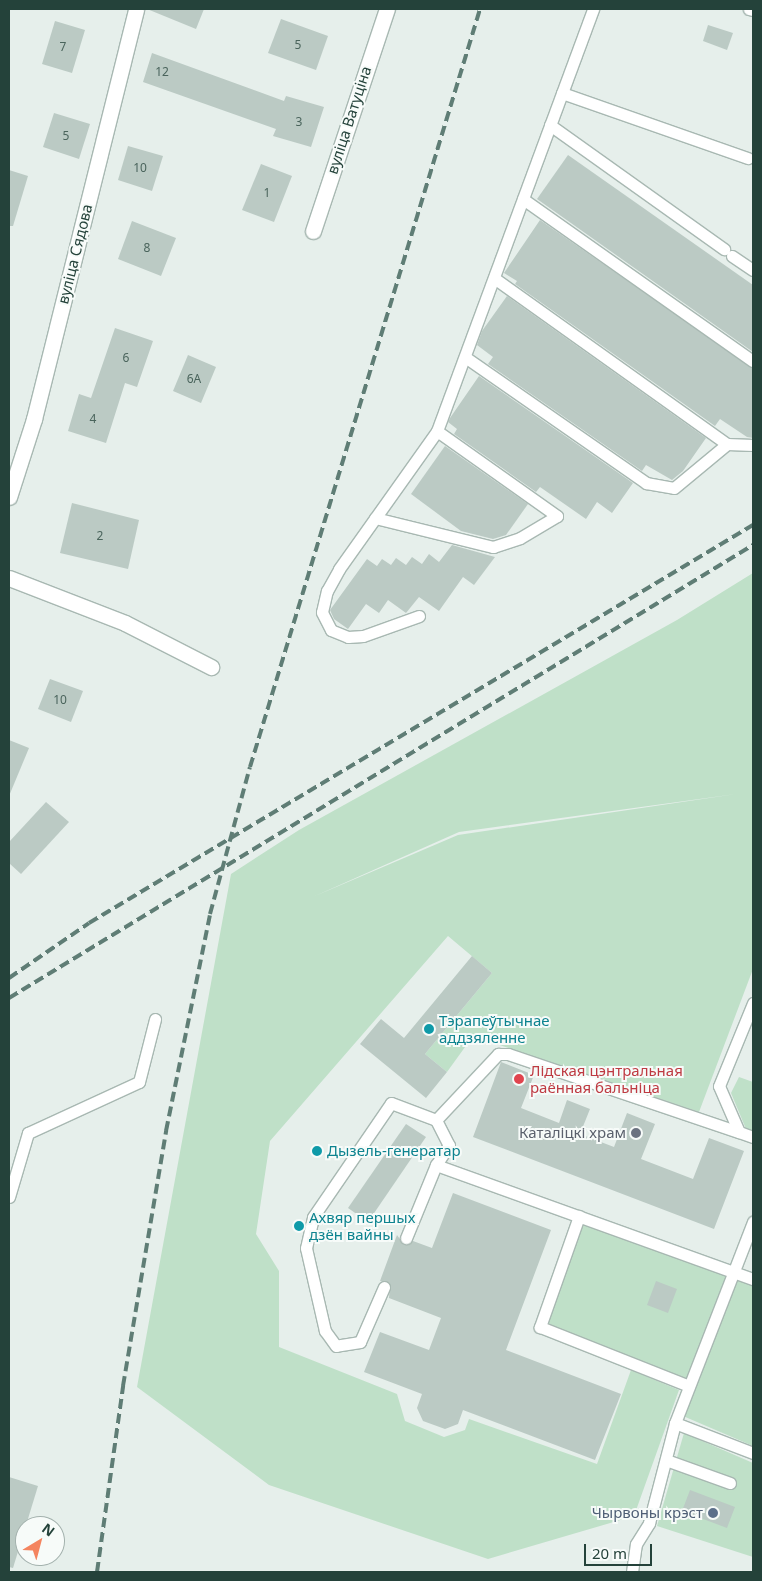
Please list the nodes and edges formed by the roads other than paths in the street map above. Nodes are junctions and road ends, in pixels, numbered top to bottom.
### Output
1 (136, 9) edge
2 (387, 9) edge
3 (593, 9) edge
4 (749, 9) edge
5 (753, 10) edge
6 (562, 93) junction
7 (550, 125) junction
8 (748, 158) dead end
9 (523, 199) junction
10 (312, 231) dead end
11 (753, 270) edge
12 (494, 278) junction
13 (464, 357) junction
14 (753, 361) edge
15 (437, 431) junction
16 (727, 444) junction
17 (753, 445) edge
18 (9, 497) edge
19 (375, 518) junction
20 (9, 578) edge
21 (419, 616) dead end
22 (211, 667) dead end
23 (753, 1002) edge
24 (155, 1019) dead end
25 (436, 1120) junction
26 (739, 1132) junction
27 (753, 1138) edge
28 (436, 1165) junction
29 (9, 1197) edge
30 (579, 1216) junction
31 (753, 1222) edge
32 (406, 1238) dead end
33 (734, 1272) junction
34 (753, 1279) edge
35 (384, 1286) dead end
36 (688, 1386) junction
37 (675, 1423) junction
38 (753, 1453) edge
39 (666, 1460) junction
40 (730, 1483) dead end
41 (632, 1572) edge

1 - 18 street, вуліца Сядова
2 - 10 street, вуліца Ватуціна
3 - 6 lane
4 - 5 lane
6 - 7 lane
6 - 8 lane
7 - 9 lane
7 - 11 lane
9 - 12 lane
9 - 14 lane
12 - 13 lane
12 - 16 lane
13 - 15 lane
13 - 16 lane
15 - 19 lane
15 - 19 lane
16 - 17 lane
19 - 21 lane
20 - 22 street
23 - 26 lane
24 - 29 lane
25 - 26 lane
25 - 28 lane
25 - 35 lane
26 - 27 lane
28 - 30 lane
28 - 32 lane
30 - 33 lane
30 - 36 lane
31 - 33 lane
33 - 34 lane
33 - 36 lane
36 - 37 lane
37 - 38 lane
37 - 39 lane
39 - 40 lane
39 - 41 lane

